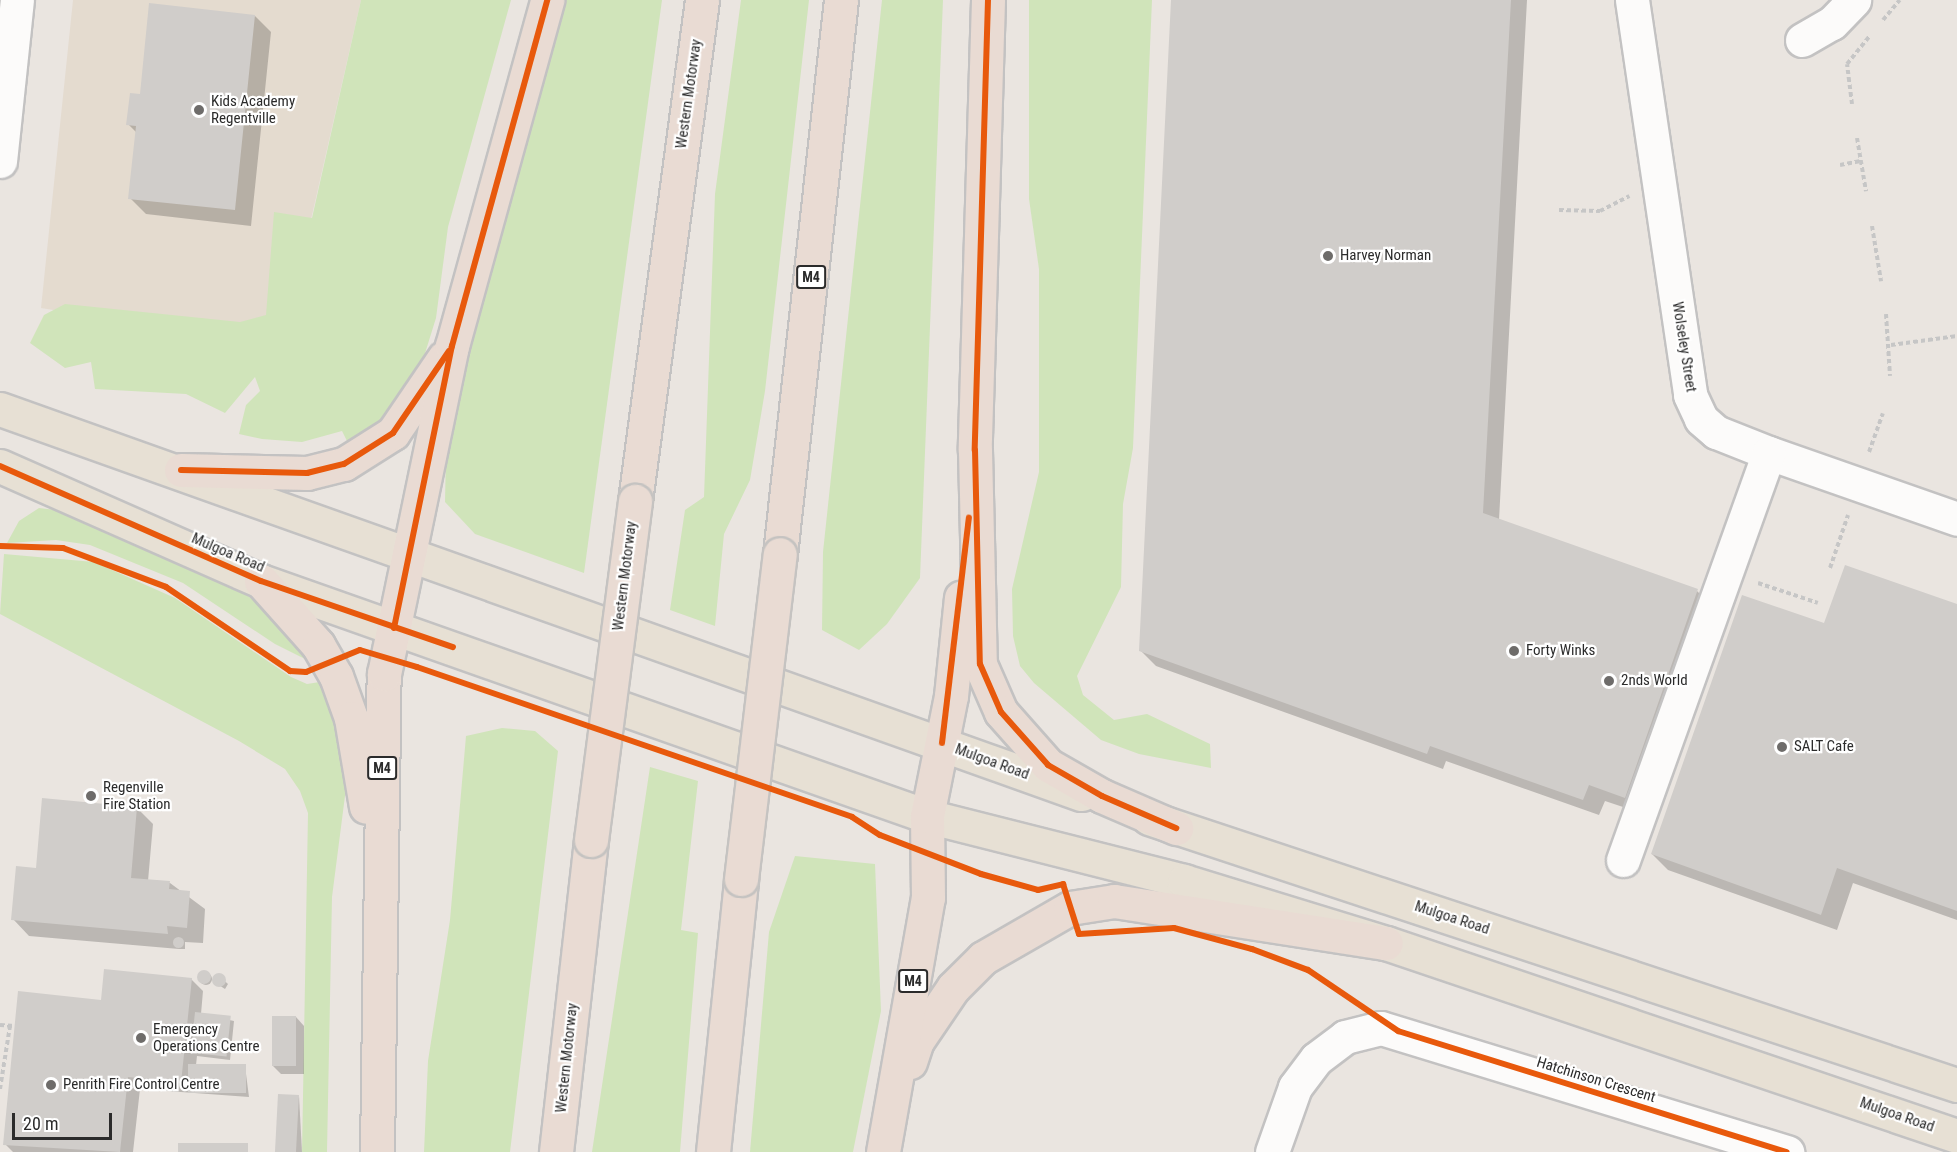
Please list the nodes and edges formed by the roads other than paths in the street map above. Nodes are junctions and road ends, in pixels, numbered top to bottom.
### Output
1 (17, 0) edge
2 (547, 0) edge
3 (702, 0) edge
4 (842, 0) edge
5 (988, 0) edge
6 (1632, 0) edge
7 (1854, 0) edge
8 (1802, 40) dead end
9 (0, 162) edge
10 (452, 346) junction
11 (0, 409) edge
12 (975, 450) junction
13 (1769, 453) junction
14 (0, 466) edge
15 (181, 470) junction
16 (1957, 519) edge
17 (410, 556) junction
18 (261, 581) junction
19 (394, 628) junction
20 (942, 743) junction
21 (927, 816) junction
22 (1176, 828) junction
23 (1623, 860) dead end
24 (380, 910) junction
25 (1386, 943) junction
26 (1957, 1085) edge
27 (1957, 1136) edge
28 (884, 1148) edge
29 (377, 1152) edge
30 (556, 1152) edge
31 (713, 1152) edge
32 (1272, 1152) edge
33 (1787, 1152) edge

1 - 9 street
2 - 10 highway, M4
3 - 30 highway, Western Motorway, bridge
4 - 31 highway, M4, bridge
5 - 12 highway
6 - 13 street, Wolseley Street
7 - 8 street
10 - 15 highway, M4
10 - 17 highway, M4
11 - 15 main road, Mulgoa Road
12 - 20 highway
12 - 22 highway
13 - 16 street, Wolseley Street
13 - 23 street
14 - 18 main road, Mulgoa Road
15 - 17 main road, Mulgoa Road
17 - 19 highway, M4
17 - 20 main road, Mulgoa Road
18 - 19 main road, Mulgoa Road
18 - 24 highway
19 - 21 main road, Mulgoa Road
19 - 24 highway, M4
20 - 21 highway
20 - 22 main road, Mulgoa Road
21 - 25 main road, Mulgoa Road
21 - 28 highway, M4
22 - 26 main road, Mulgoa Road
24 - 29 highway, M4
25 - 27 main road, Mulgoa Road
25 - 28 highway, M4
32 - 33 street, Hatchinson Crescent

